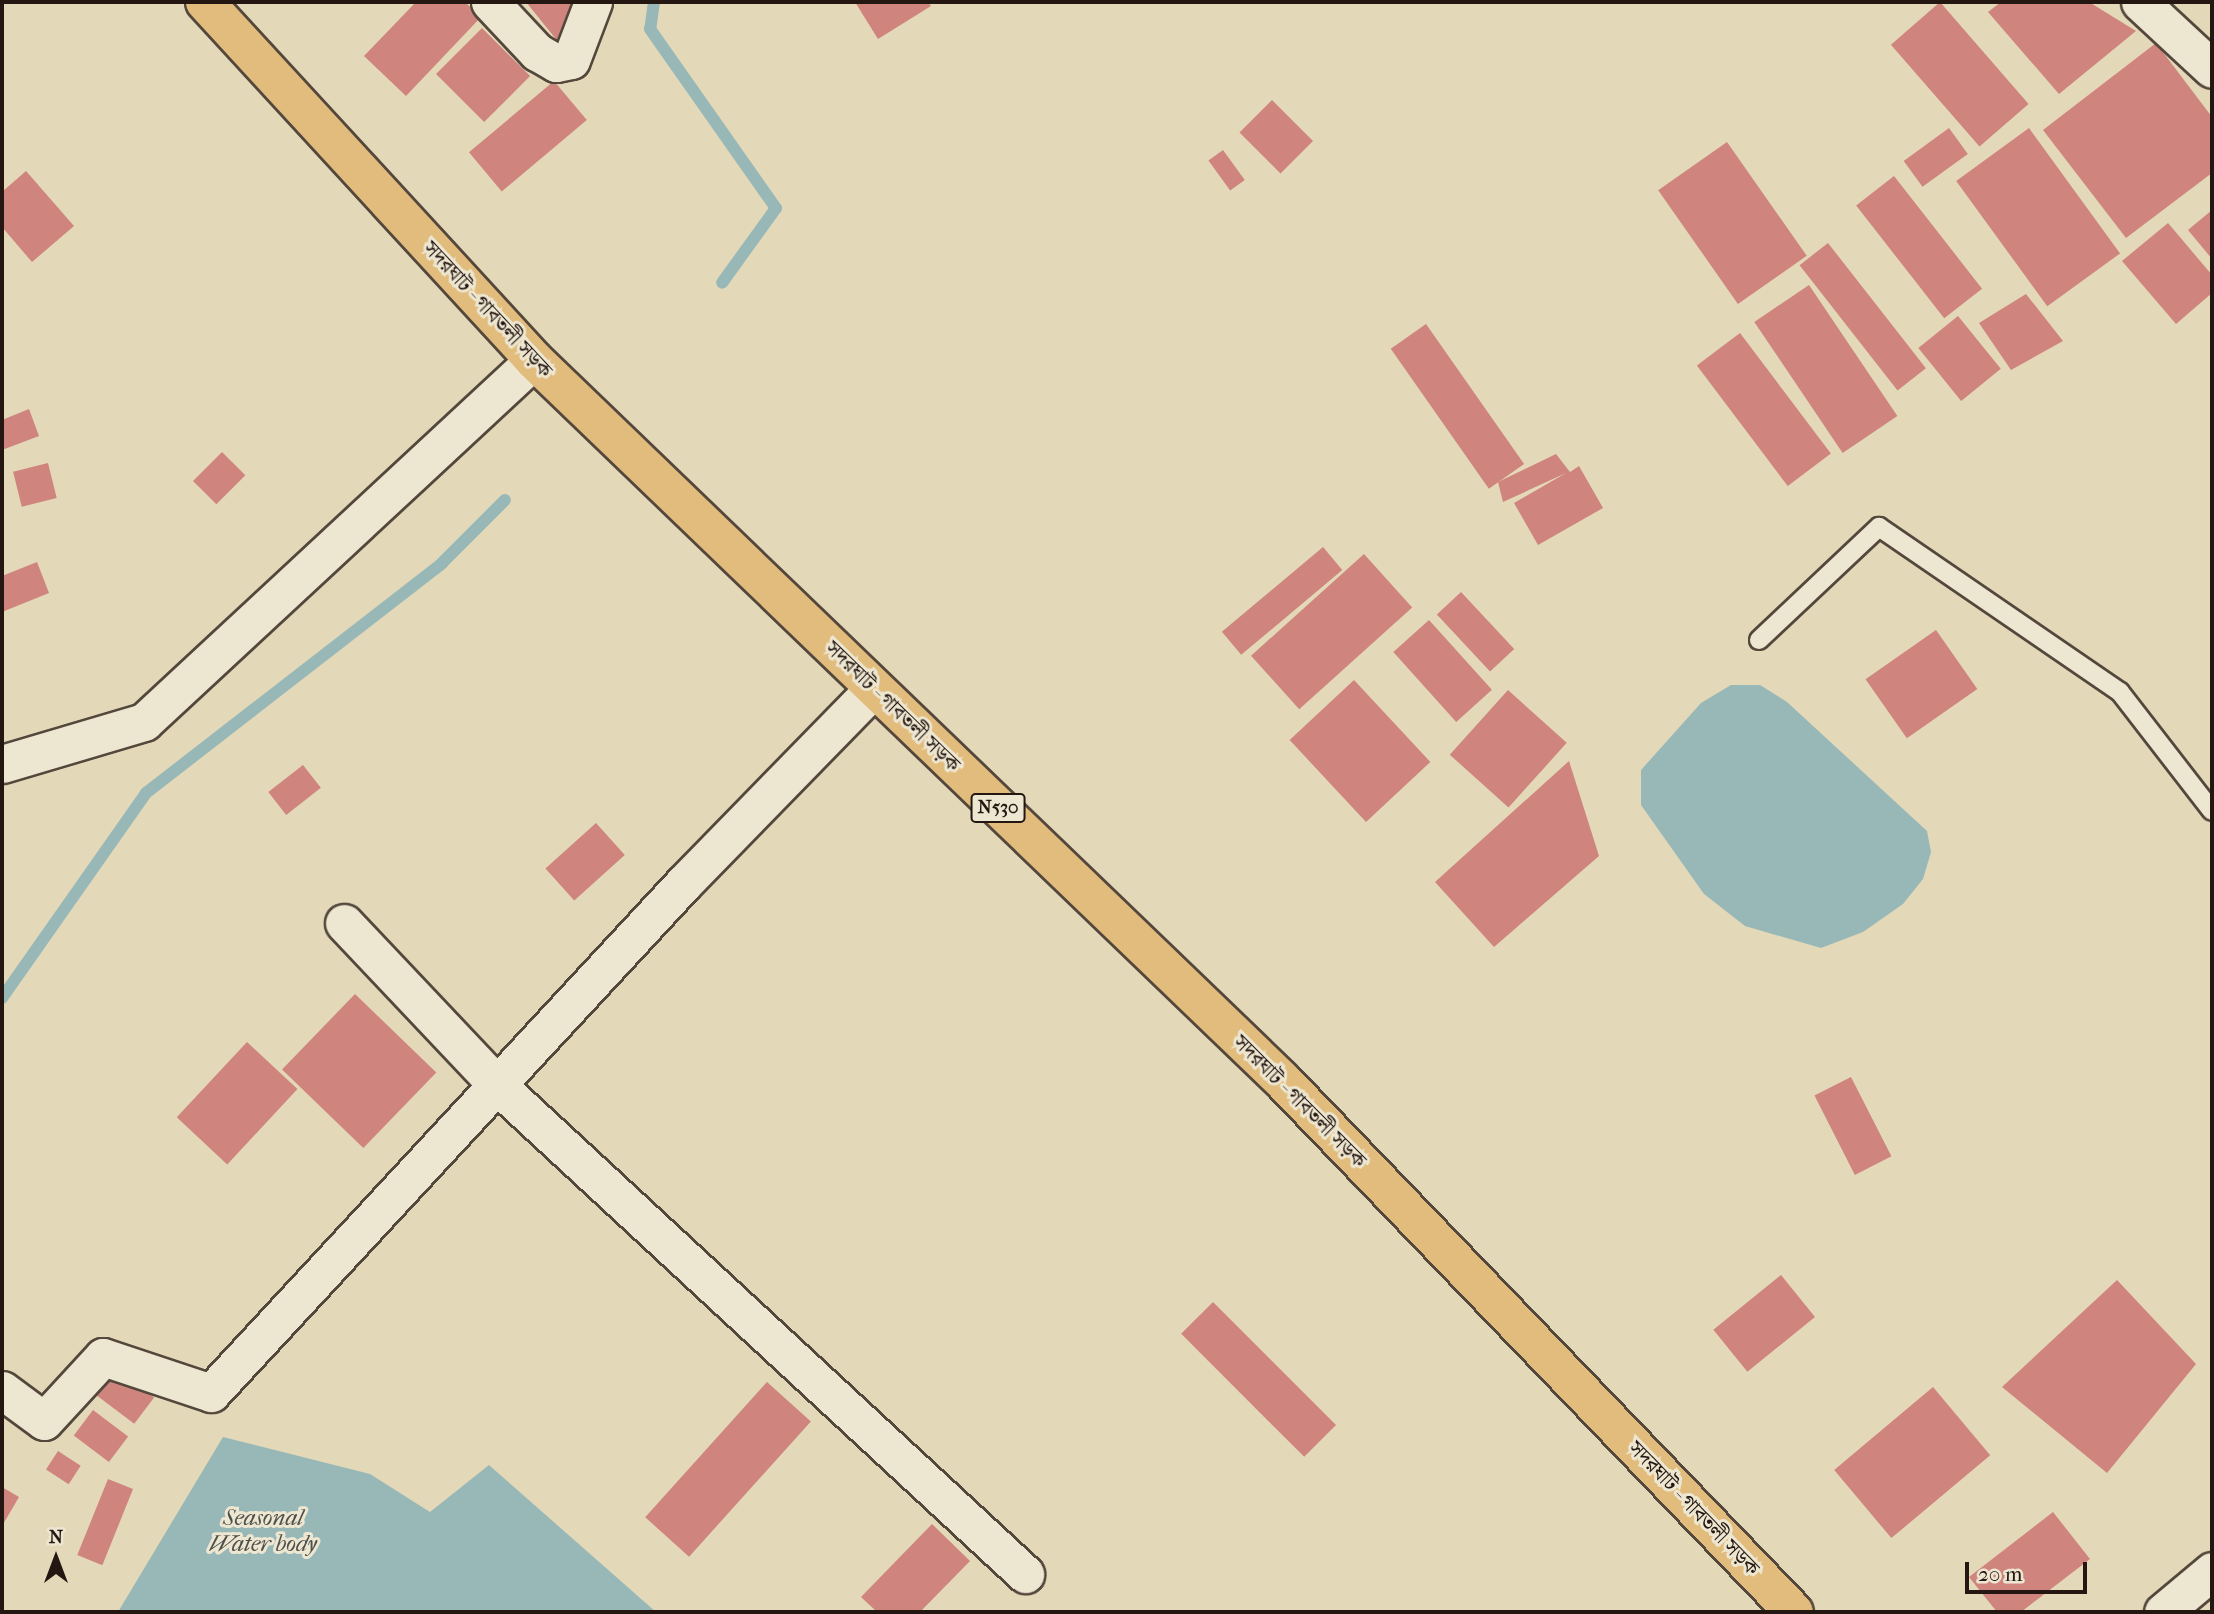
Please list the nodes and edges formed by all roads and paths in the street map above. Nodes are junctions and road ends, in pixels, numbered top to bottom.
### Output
1 (205, 2) edge
2 (490, 2) edge
3 (593, 2) edge
4 (2141, 2) edge
5 (2212, 69) edge
6 (534, 360) junction
7 (1759, 640) dead end
8 (874, 688) junction
9 (2, 764) edge
10 (2212, 811) edge
11 (344, 923) dead end
12 (497, 1085) junction
13 (2, 1390) edge
14 (2212, 1571) edge
15 (1025, 1574) dead end
16 (1794, 1612) edge
17 (2163, 1612) edge

1 - 6 highway, সদরঘাট - গাবতলী সড়ক / N530
2 - 3 street
4 - 5 street
6 - 8 highway, সদরঘাট - গাবতলী সড়ক / N530
6 - 9 street
7 - 10 lane
8 - 12 street
8 - 16 highway, সদরঘাট - গাবতলী সড়ক / N530
11 - 12 street
12 - 13 street
12 - 15 street
14 - 17 street

